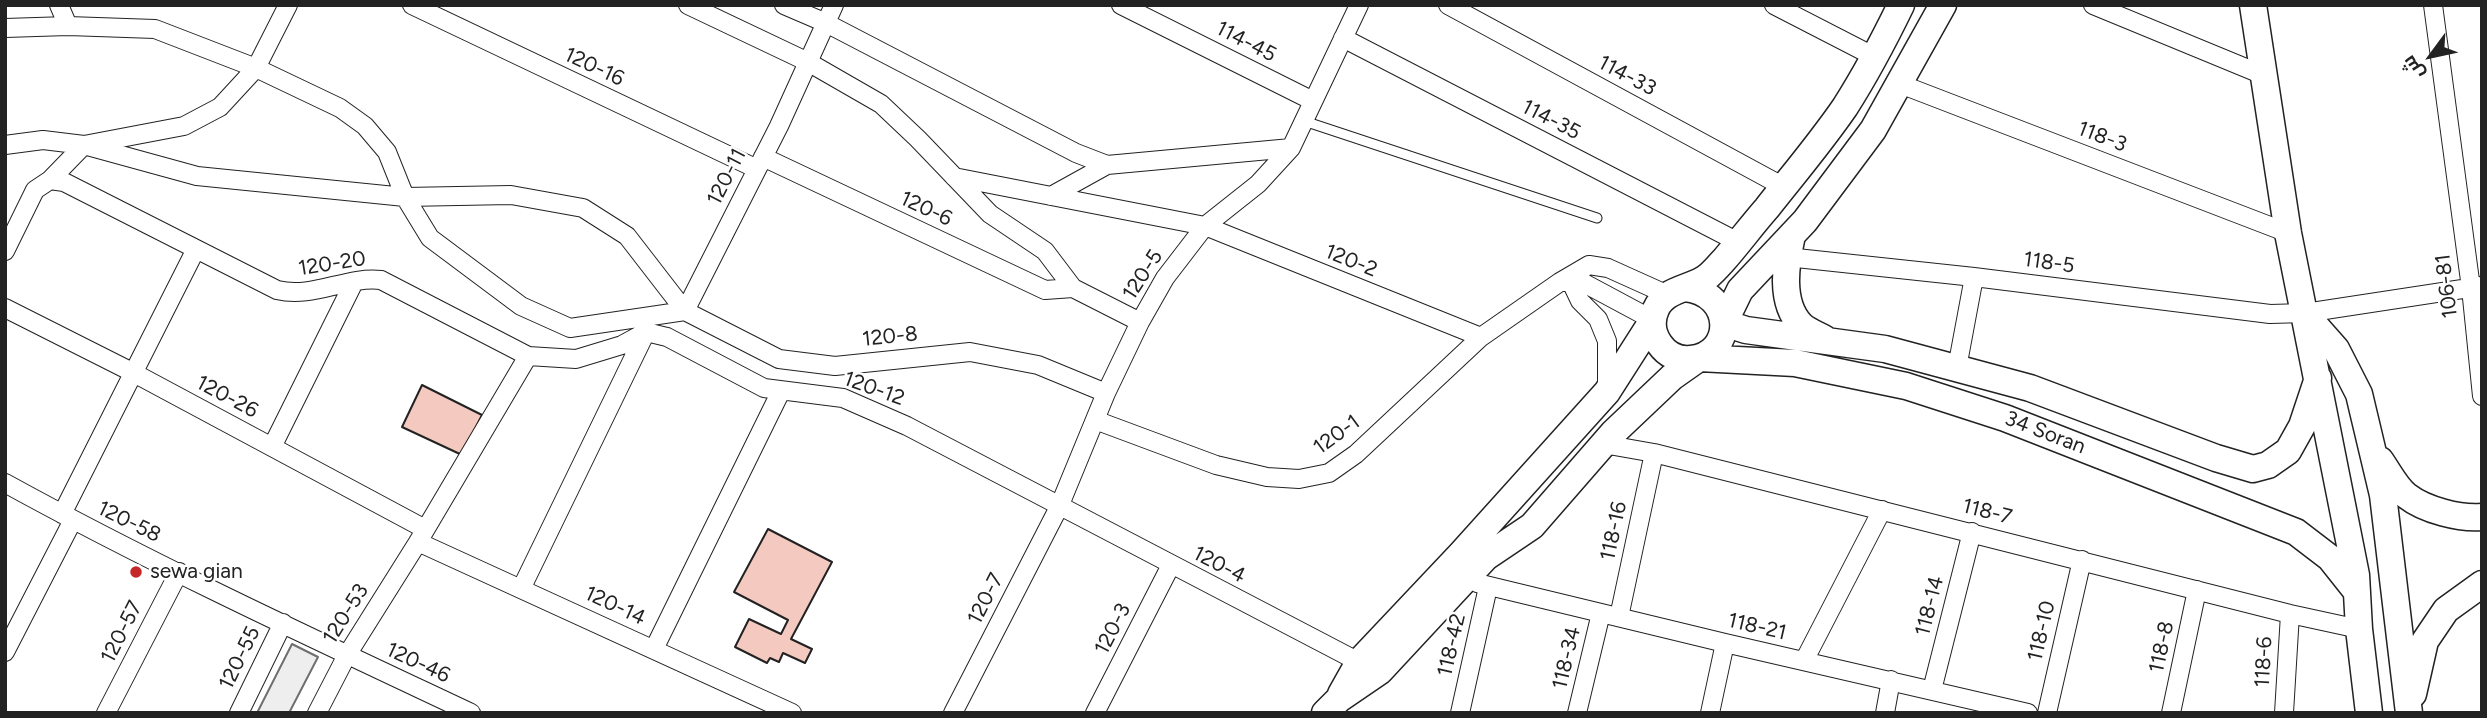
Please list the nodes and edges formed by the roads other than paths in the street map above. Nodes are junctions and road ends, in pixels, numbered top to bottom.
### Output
1 (59, 5) edge
2 (288, 5) edge
3 (412, 5) edge
4 (688, 5) edge
5 (784, 5) edge
6 (834, 5) edge
7 (1121, 5) edge
8 (1359, 5) edge
9 (1448, 5) edge
10 (1774, 5) edge
11 (1901, 5) edge
12 (1943, 5) edge
13 (2094, 5) edge
14 (2253, 5) edge
15 (2433, 5) edge
16 (826, 23) junction
17 (68, 26) junction
18 (5, 28) edge
19 (1343, 38) junction
20 (1875, 57) junction
21 (808, 62) junction
22 (256, 68) junction
23 (2263, 75) junction
24 (1900, 84) junction
25 (1313, 102) junction
26 (1304, 121) junction
27 (5, 145) edge
28 (84, 145) junction
29 (1291, 148) junction
30 (760, 163) junction
31 (1107, 165) junction
32 (954, 177) junction
33 (50, 180) junction
34 (1784, 187) junction
35 (1051, 196) junction
36 (405, 197) junction
37 (1597, 218) dead end
38 (1205, 226) junction
39 (2288, 233) junction
40 (1738, 242) junction
41 (1789, 246) junction
42 (195, 249) junction
43 (5, 251) edge
44 (1975, 277) junction
45 (354, 282) junction
46 (1566, 282) junction
47 (2477, 287) edge
48 (1073, 288) junction
49 (1677, 292) junction
50 (5, 308) edge
51 (685, 311) junction
52 (2305, 313) junction
53 (1653, 320) junction
54 (1140, 322) junction
55 (1724, 323) junction
56 (646, 332) junction
57 (1481, 337) junction
58 (1830, 341) junction
59 (528, 356) junction
60 (1699, 358) junction
61 (1957, 368) junction
62 (132, 372) junction
63 (2318, 378) junction
64 (781, 391) junction
65 (1607, 392) junction
66 (1106, 393) junction
67 (2482, 396) edge
68 (1095, 420) junction
69 (1603, 444) junction
70 (272, 447) junction
71 (2192, 449) junction
72 (2372, 451) junction
73 (1654, 453) junction
74 (5, 483) edge
75 (2184, 487) junction
76 (1059, 507) junction
77 (1882, 510) junction
78 (68, 517) junction
79 (2482, 517) edge
80 (1491, 522) junction
81 (1972, 532) junction
82 (422, 535) junction
83 (1508, 542) junction
84 (2082, 560) junction
85 (1171, 565) junction
86 (179, 572) junction
87 (2482, 584) edge
88 (1483, 585) joint
89 (522, 587) junction
90 (2197, 590) junction
91 (2357, 592) junction
92 (2290, 614) junction
93 (1610, 615) junction
94 (283, 623) junction
95 (12, 624) edge
96 (2359, 629) junction
97 (1726, 643) junction
98 (653, 649) junction
99 (5, 652) edge
100 (347, 654) junction
101 (1804, 661) junction
102 (1359, 662) junction
103 (1891, 680) junction
104 (1932, 690) junction
105 (1332, 706) edge
106 (106, 713) edge
107 (239, 713) edge
108 (317, 713) edge
109 (471, 713) edge
110 (792, 713) edge
111 (953, 713) edge
112 (1095, 713) edge
113 (1460, 713) edge
114 (1577, 713) edge
115 (1710, 713) edge
116 (1885, 713) edge
117 (2028, 713) edge
118 (2047, 713) edge
119 (2171, 713) edge
120 (2284, 713) edge
121 (2369, 713) edge
122 (2409, 713) edge

1 - 17 street
2 - 22 street
3 - 30 street, 120-16
4 - 21 street
5 - 16 street
6 - 16 street, 120-11
7 - 25 street, 114-45
8 - 19 street, 120-5
9 - 34 street, 114-33
10 - 20 street
11 - 20 main road
12 - 24 main road
13 - 23 street
14 - 23 main road
15 - 47 street, 106-81
16 - 21 street, 120-11
16 - 31 street
17 - 18 street
17 - 22 street
19 - 25 street, 120-5
19 - 40 street, 114-35
20 - 34 main road
21 - 30 street, 120-11
21 - 32 street
22 - 28 street
22 - 36 street
23 - 39 main road
24 - 39 street, 118-3
24 - 41 main road
25 - 26 street, 120-5
26 - 29 street, 120-5
26 - 37 lane
27 - 28 street
28 - 33 street
28 - 36 street
29 - 31 street
29 - 38 street, 120-5
30 - 48 street, 120-6
30 - 51 street, 120-11
31 - 35 street
32 - 35 street, 120-2
32 - 48 street
33 - 42 street, 120-20
33 - 43 street
34 - 40 main road
35 - 38 street, 120-2
36 - 51 street
36 - 51 street
38 - 54 street, 120-5
38 - 57 street, 120-2
39 - 52 main road
40 - 49 main road
41 - 44 street, 118-5
41 - 55 main road
41 - 58 main road
42 - 45 street, 120-20
42 - 62 street
44 - 52 street, 118-5
44 - 61 street
45 - 59 street, 120-20
45 - 70 street
46 - 49 street, 120-1
46 - 53 street
46 - 57 street, 120-1
46 - 65 street
47 - 52 street, 118-5
47 - 67 street, 106-81
48 - 54 street
49 - 53 main road
49 - 55 main road
50 - 62 street, 120-26
51 - 66 street, 120-8
52 - 63 main road
52 - 72 main road
53 - 60 main road
53 - 65 main road
54 - 66 street, 120-5
55 - 58 main road, 34 Soran
55 - 60 main road
56 - 59 street, 120-20
56 - 64 street, 120-12
56 - 89 street
57 - 68 street, 120-1
58 - 61 main road, 34 Soran
59 - 82 street, 120-53
60 - 69 main road
60 - 75 main road, 34 Soran
61 - 71 main road, 34 Soran
62 - 70 street, 120-26
62 - 78 street
63 - 71 main road, 34 Soran
63 - 91 main road
64 - 76 street, 120-12
64 - 98 street
65 - 80 main road
66 - 68 street, 120-5
68 - 76 street, 120-5
69 - 73 street, 118-7
69 - 83 main road
70 - 82 street, 120-26
71 - 75 main road
72 - 79 main road
72 - 122 main road
73 - 77 street, 118-7
73 - 93 street, 118-16
74 - 78 street, 120-58
75 - 91 main road, 34 Soran
76 - 85 street, 120-4
76 - 111 street, 120-7
77 - 81 street, 118-7
77 - 101 street
78 - 86 street, 120-58
78 - 95 street
80 - 83 main road
80 - 102 main road
81 - 84 street, 118-7
81 - 104 street, 118-14
82 - 89 street, 120-14
82 - 100 street, 120-53
83 - 105 main road
84 - 90 street, 118-7
84 - 118 street, 118-10
85 - 102 street, 120-4
85 - 112 street, 120-3
86 - 94 street, 120-58
86 - 106 street, 120-57
87 - 122 main road
88 - 93 street, 118-21
88 - 113 street, 118-42
89 - 98 street, 120-14
90 - 92 street, 118-7
90 - 119 street, 118-8
91 - 96 main road
92 - 96 street, 118-7
92 - 120 street, 118-6
93 - 97 street, 118-21
93 - 114 street, 118-34
94 - 100 street, 120-58
94 - 107 street, 120-55
95 - 99 street
96 - 121 main road
97 - 101 street, 118-21
97 - 115 street
98 - 110 street, 120-14
100 - 108 street, 120-53
100 - 109 street, 120-46
101 - 103 street, 118-21
102 - 105 main road
103 - 104 street, 118-21
103 - 116 street
104 - 117 street, 118-21

